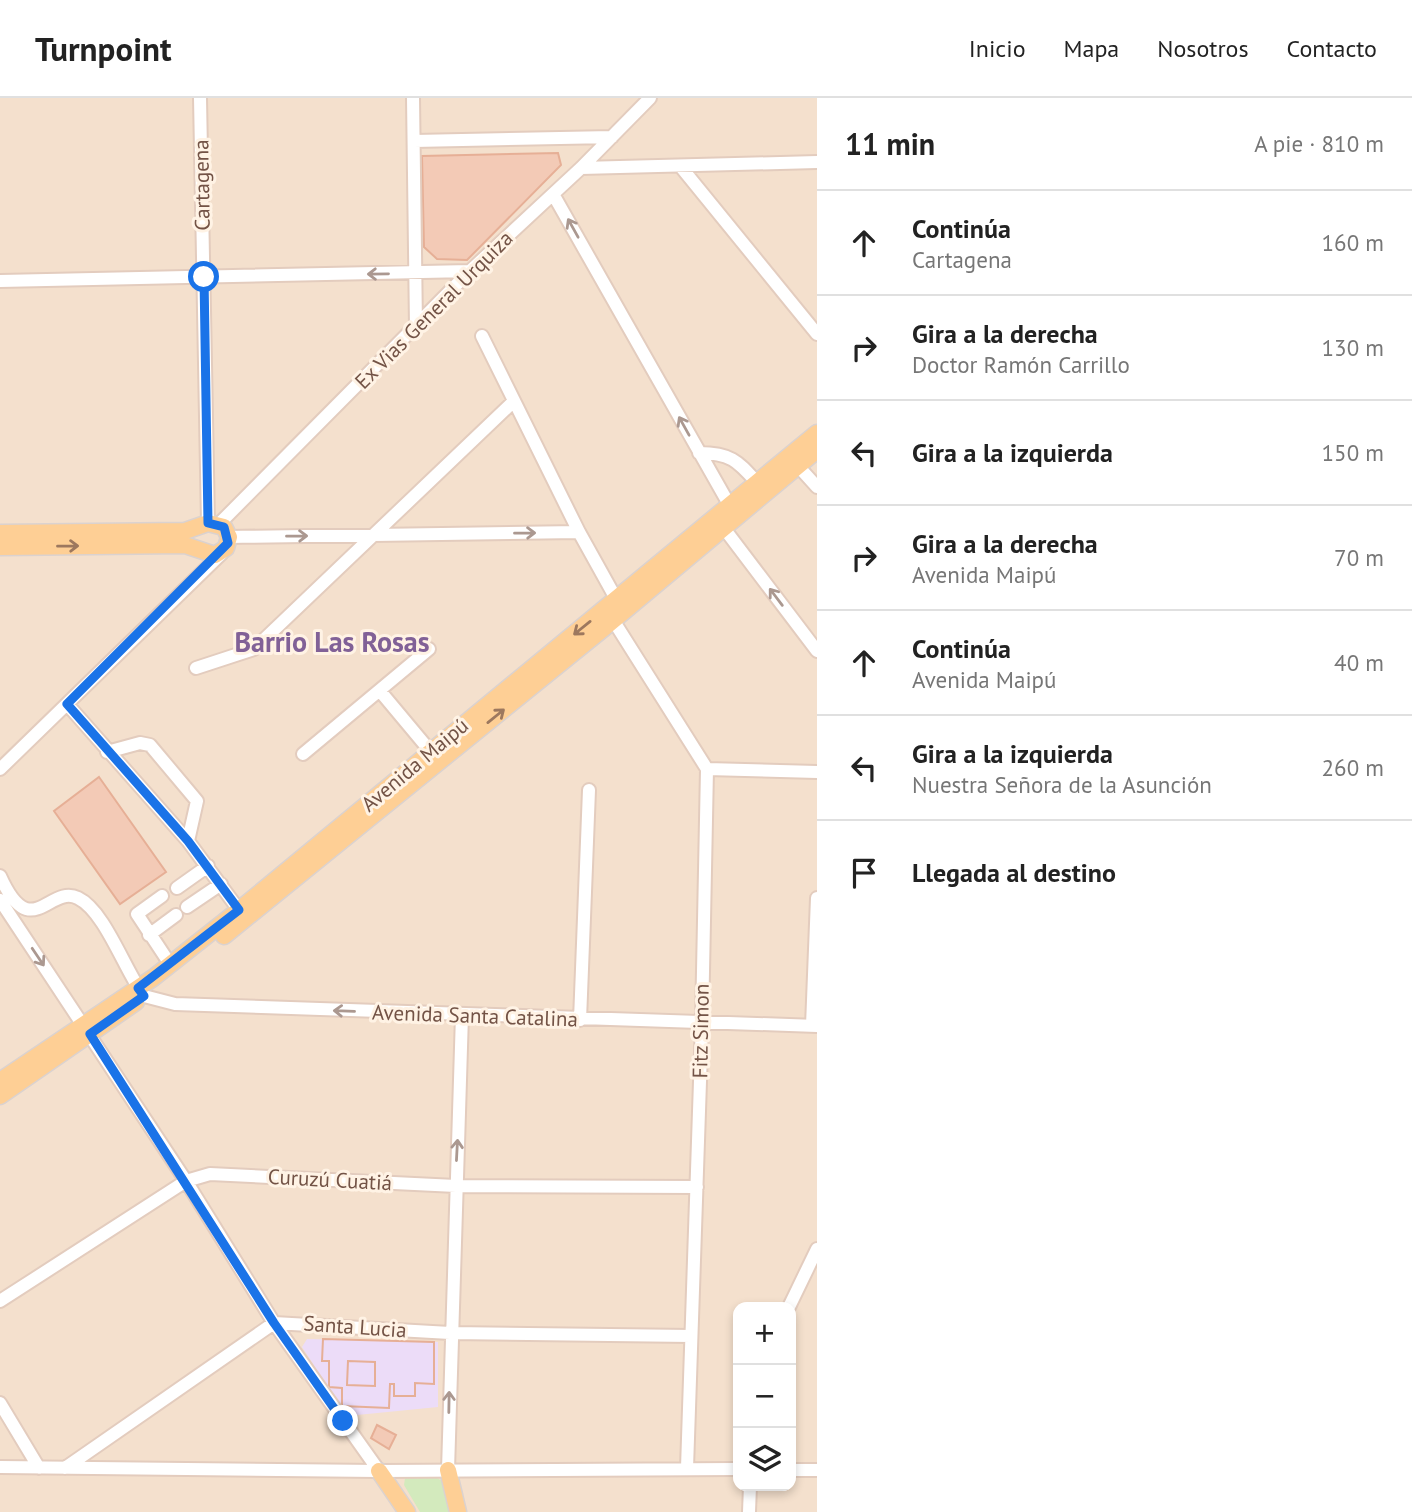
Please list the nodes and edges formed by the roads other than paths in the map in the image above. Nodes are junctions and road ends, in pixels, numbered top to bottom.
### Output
1 (200, 98) edge
2 (413, 98) edge
3 (650, 98) edge
4 (612, 137) junction
5 (414, 141) junction
6 (817, 162) edge
7 (681, 167) junction
8 (581, 168) junction
9 (553, 194) junction
10 (470, 271) junction
11 (415, 273) junction
12 (204, 277) junction
13 (0, 281) edge
14 (416, 327) junction
15 (817, 334) edge
16 (482, 336) dead end
17 (514, 401) junction
18 (817, 433) edge
19 (817, 450) edge
20 (699, 453) junction
21 (798, 466) junction
22 (817, 487) edge
23 (761, 488) junction
24 (733, 511) junction
25 (720, 522) junction
26 (214, 528) junction
27 (579, 532) junction
28 (0, 533) edge
29 (370, 535) junction
30 (0, 547) edge
31 (199, 550) junction
32 (222, 552) junction
33 (618, 610) junction
34 (429, 649) dead end
35 (817, 651) edge
36 (196, 668) dead end
37 (380, 691) junction
38 (67, 704) junction
39 (107, 752) junction
40 (303, 754) dead end
41 (435, 757) junction
42 (0, 769) edge
43 (707, 769) junction
44 (817, 772) edge
45 (589, 790) dead end
46 (188, 841) junction
47 (208, 866) junction
48 (0, 876) edge
49 (221, 884) junction
50 (177, 888) dead end
51 (162, 896) dead end
52 (817, 898) edge
53 (0, 901) edge
54 (239, 910) junction
55 (34, 911) junction
56 (16, 923) junction
57 (149, 935) junction
58 (170, 964) junction
59 (141, 992) junction
60 (462, 1014) junction
61 (580, 1020) junction
62 (702, 1022) junction
63 (815, 1026) edge
64 (87, 1029) junction
65 (0, 1081) edge
66 (0, 1096) edge
67 (186, 1181) junction
68 (456, 1186) junction
69 (697, 1187) junction
70 (817, 1249) edge
71 (0, 1301) edge
72 (791, 1302) edge
73 (274, 1323) junction
74 (450, 1333) junction
75 (691, 1336) junction
76 (0, 1403) edge
77 (0, 1467) edge
78 (40, 1468) junction
79 (65, 1468) junction
80 (687, 1468) junction
81 (733, 1469) edge
82 (448, 1470) junction
83 (796, 1470) edge
84 (817, 1470) edge
85 (379, 1471) junction
86 (750, 1491) edge
87 (407, 1512) edge
88 (458, 1512) edge
89 (749, 1512) edge

1 - 12 street, Cartagena
2 - 5 street
3 - 4 street, Ex Vias General Urquiza
4 - 5 street
4 - 8 street, Ex Vias General Urquiza
5 - 11 street
6 - 7 street
7 - 8 street
7 - 15 street
8 - 9 street, Ex Vias General Urquiza
9 - 10 street, Ex Vias General Urquiza
20 -> 9 street
10 - 11 street
10 - 14 street, Ex Vias General Urquiza
11 -> 12 street
11 - 14 street
12 - 13 street
12 - 26 street, Cartagena
14 - 26 street, Ex Vias General Urquiza
16 - 17 street
17 - 27 street
17 - 29 street
18 - 23 main road, Avenida Maipú
19 - 21 main road, Avenida Maipú
20 - 23 street
20 - 24 street
21 - 22 street
21 - 23 main road, Avenida Maipú
23 - 24 main road, Avenida Maipú
24 - 25 main road, Avenida Maipú
25 - 33 main road, Avenida Maipú
35 -> 25 street
26 - 28 main road
26 -> 29 street
26 - 31 main road
26 - 32 main road
29 -> 27 street
27 - 33 street
29 - 36 street
30 -> 31 main road
31 - 32 main road
32 - 38 street
33 - 41 main road, Avenida Maipú
33 - 43 street
34 - 37 street
37 - 40 street
37 - 41 street
38 - 39 street
38 - 42 street
39 - 46 street
39 - 46 street
41 - 54 main road, Avenida Maipú
41 - 59 main road, Avenida Maipú
43 - 44 street
43 - 62 street, Fitz Simon
45 - 61 street
46 - 47 street
47 - 49 street
47 - 50 street
48 - 55 street
49 - 54 street
49 - 57 street
51 - 57 street
52 - 63 street
53 - 56 street
54 - 58 main road, Avenida Maipú
55 - 56 street
55 - 59 street
56 -> 64 street
57 - 58 street
58 - 59 main road, Avenida Maipú
60 -> 59 street, Avenida Santa Catalina
59 - 64 main road, Avenida Maipú
60 - 61 street, Avenida Santa Catalina
68 -> 60 street
61 - 62 street, Avenida Santa Catalina
62 - 63 street, Avenida Santa Catalina
62 - 69 street, Fitz Simon
64 - 65 main road, Avenida Maipú
64 - 66 main road, Avenida Maipú
64 - 67 street
67 - 68 street, Curuzú Cuatiá
67 - 71 street, Curuzú Cuatiá
67 - 73 street
68 - 69 street, Curuzú Cuatiá
68 - 74 street
69 - 75 street, Fitz Simon
70 - 72 street
73 - 74 street, Santa Lucia
73 - 79 street, Santa Lucia
73 - 85 street
74 - 75 street, Santa Lucia
82 -> 74 street
75 - 80 street, Fitz Simon
76 - 78 street
77 - 78 street
78 - 79 street
79 - 85 street
80 - 81 street
80 - 82 street
82 - 85 street
82 - 88 main road
83 - 84 street
85 - 87 main road
86 - 89 street

